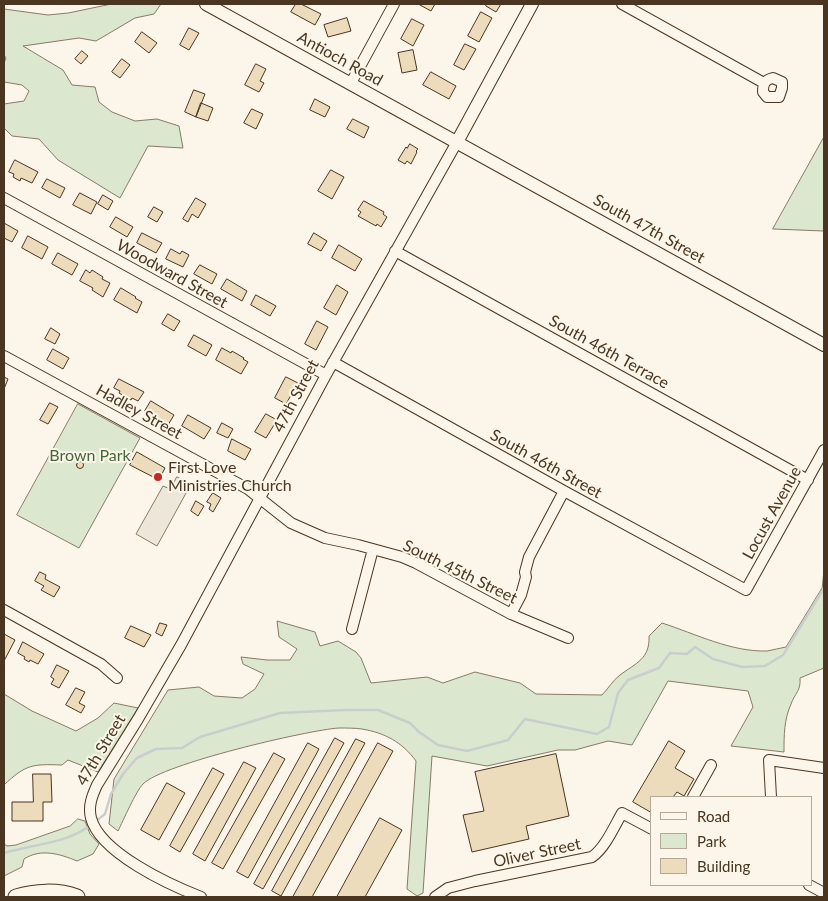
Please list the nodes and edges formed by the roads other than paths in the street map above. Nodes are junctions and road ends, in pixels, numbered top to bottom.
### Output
1 (206, 4) edge
2 (394, 4) edge
3 (532, 4) edge
4 (622, 4) edge
5 (350, 83) junction
6 (764, 83) dead end
7 (458, 142) junction
8 (4, 198) edge
9 (395, 251) junction
10 (824, 345) edge
11 (4, 356) edge
12 (333, 362) junction
13 (326, 375) junction
14 (824, 450) edge
15 (808, 480) junction
16 (564, 491) junction
17 (259, 497) junction
18 (373, 549) junction
19 (746, 590) joint
20 (4, 610) edge
21 (511, 614) junction
22 (352, 629) dead end
23 (568, 638) dead end
24 (117, 678) dead end
25 (711, 765) dead end
26 (824, 768) edge
27 (694, 796) edge
28 (770, 796) edge
29 (650, 829) edge
30 (811, 886) edge
31 (824, 893) edge
32 (16, 897) edge
33 (77, 897) edge
34 (201, 897) edge
35 (435, 897) edge

1 - 5 main road, Antioch Road
2 - 5 street
3 - 7 main road, 47th Street
4 - 6 street
5 - 7 main road, Antioch Road
7 - 9 street, 47th Street
7 - 10 main road, South 47th Street
8 - 13 street, Woodward Street
9 - 12 street, 47th Street
9 - 15 street, South 46th Terrace
11 - 17 street, Hadley Street
12 - 13 street, 47th Street
12 - 16 street, South 46th Street
13 - 17 street, 47th Street
14 - 15 street, Locust Avenue
15 - 19 street, Locust Avenue
16 - 19 street, South 46th Street
16 - 21 street
17 - 18 street, South 45th Street
17 - 34 street, 47th Street
18 - 21 street, South 45th Street
18 - 22 street
20 - 24 street
21 - 23 street, South 45th Street
25 - 27 street
26 - 28 street
29 - 35 street, Oliver Street
30 - 31 street
32 - 33 highway

